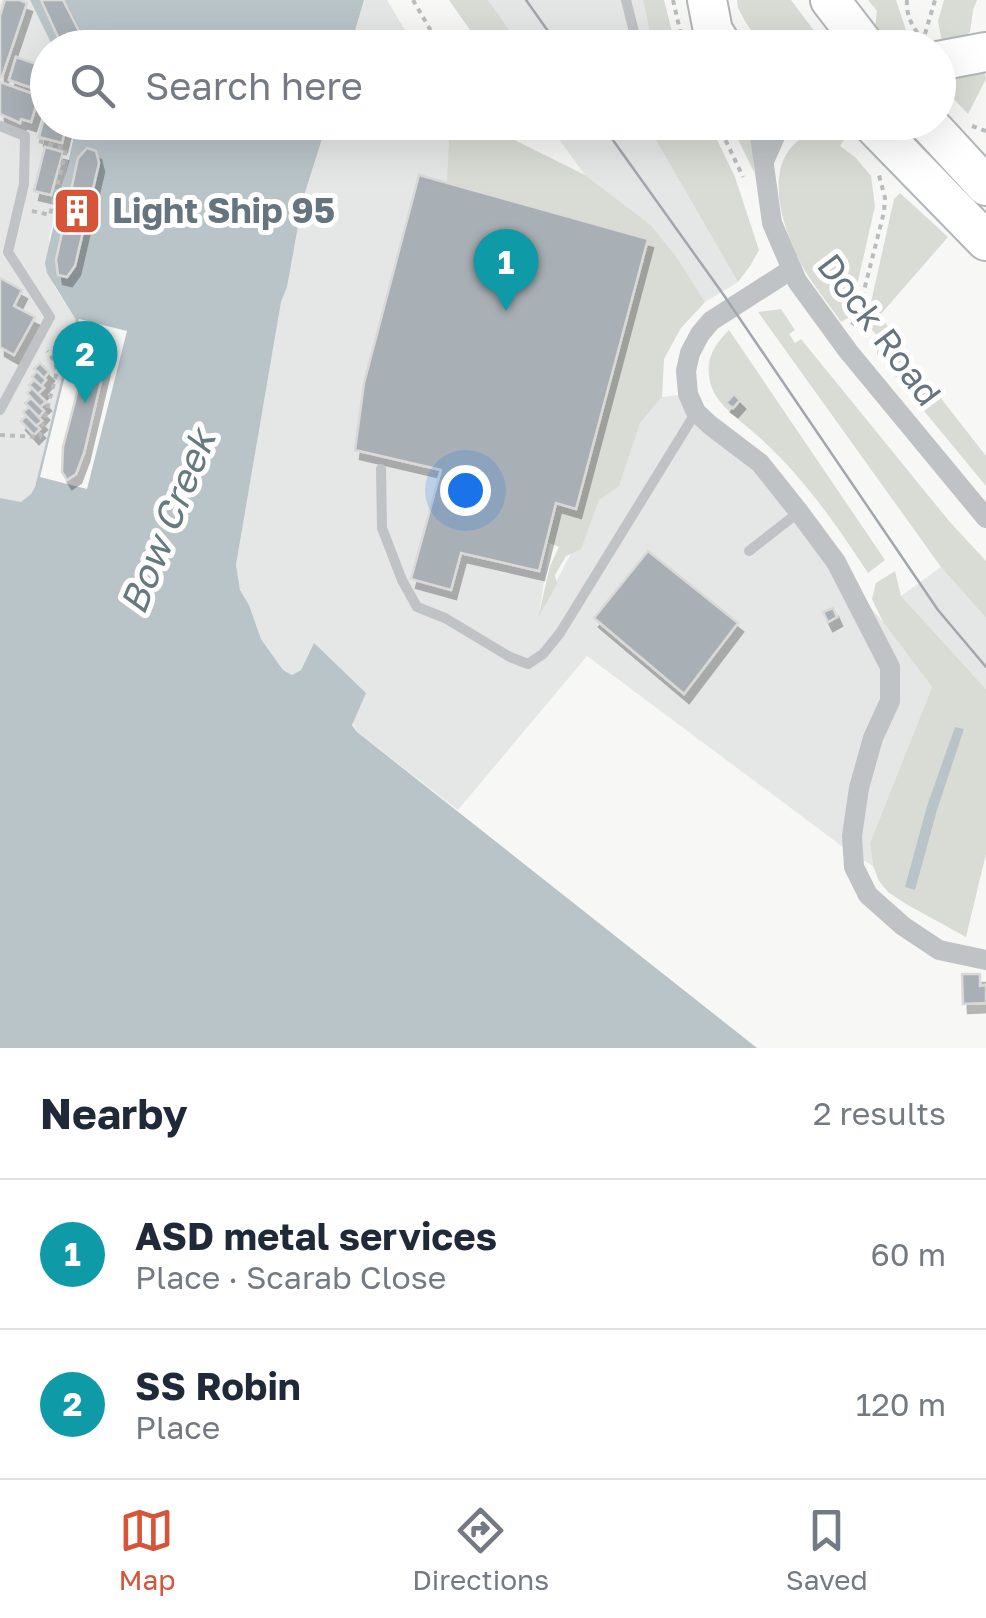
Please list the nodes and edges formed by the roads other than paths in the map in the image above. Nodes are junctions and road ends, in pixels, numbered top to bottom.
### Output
1 (626, 0) edge
2 (707, 0) edge
3 (830, 0) edge
4 (634, 30) edge
5 (713, 30) edge
6 (853, 30) edge
7 (986, 52) edge
8 (956, 58) edge
9 (0, 126) edge
10 (761, 140) edge
11 (773, 140) edge
12 (888, 140) edge
13 (954, 140) edge
14 (979, 157) edge
15 (764, 158) junction
16 (986, 241) edge
17 (4, 253) edge
18 (792, 269) junction
19 (0, 410) edge
20 (696, 412) junction
21 (381, 469) dead end
22 (799, 512) junction
23 (986, 518) edge
24 (749, 551) dead end
25 (986, 960) edge

1 - 4 lane
2 - 5 highway
3 - 6 highway
7 - 8 highway
9 - 17 lane
10 - 15 street, Dock Road
11 - 15 street
12 - 16 highway
13 - 14 highway
15 - 18 street, Dock Road
17 - 19 lane
18 - 20 street
18 - 23 street, Dock Road
20 - 21 lane
20 - 22 street
22 - 24 lane
22 - 25 street

